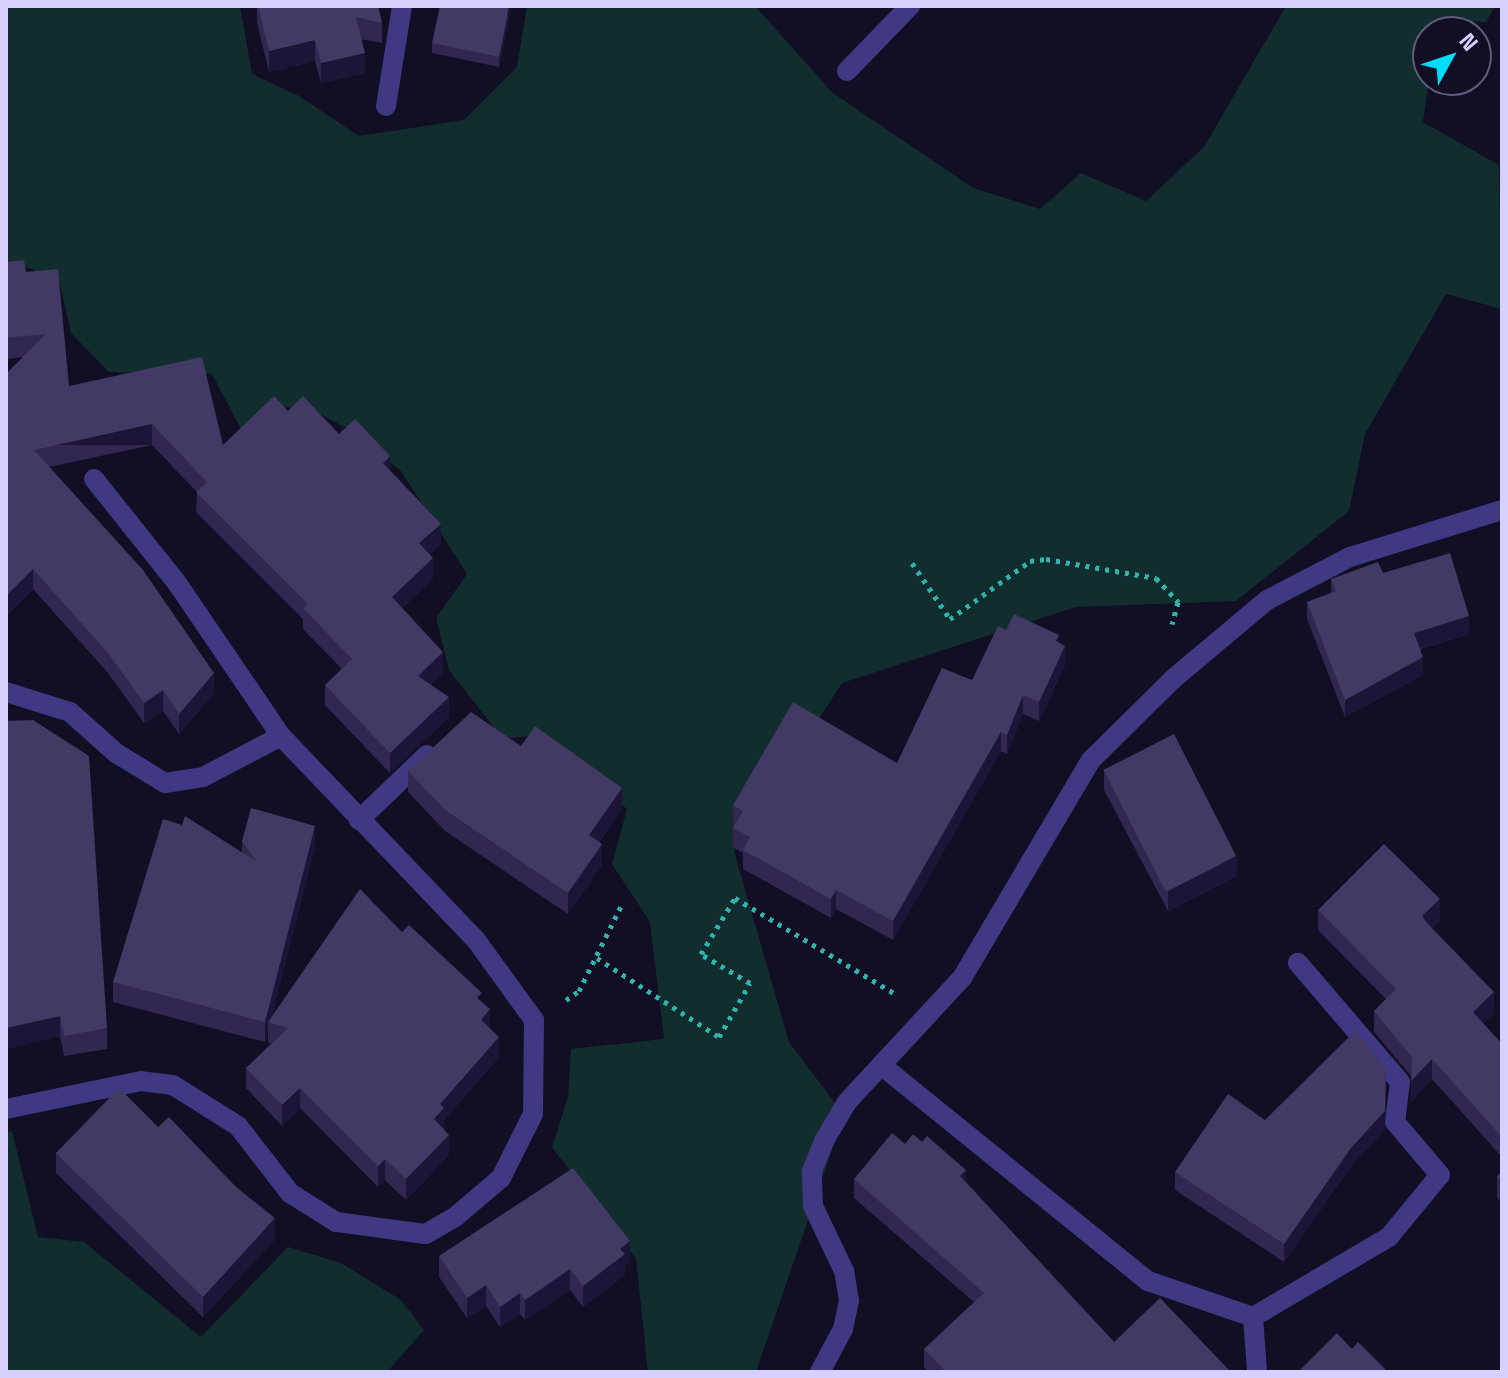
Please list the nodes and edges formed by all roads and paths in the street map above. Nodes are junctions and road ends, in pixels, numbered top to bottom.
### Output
1 (402, 6) edge
2 (910, 6) edge
3 (847, 71) dead end
4 (386, 106) dead end
5 (94, 479) dead end
6 (1502, 510) edge
7 (912, 563) dead end
8 (1171, 628) dead end
9 (6, 692) edge
10 (448, 735) edge
11 (281, 736) junction
12 (359, 820) junction
13 (621, 906) dead end
14 (597, 958) junction
15 (1298, 963) dead end
16 (928, 1014) junction
17 (534, 1020) junction
18 (881, 1065) junction
19 (6, 1109) edge
20 (1253, 1317) junction
21 (820, 1372) edge
22 (1257, 1372) edge

1 - 4 street
2 - 3 street
5 - 11 street
6 - 16 street
7 - 8 path
9 - 11 street
10 - 12 street
11 - 12 street
12 - 17 street
13 - 14 path
14 - 16 path
14 - 17 path
15 - 20 street
16 - 18 street
17 - 19 street
18 - 20 street
18 - 21 street
20 - 22 street

